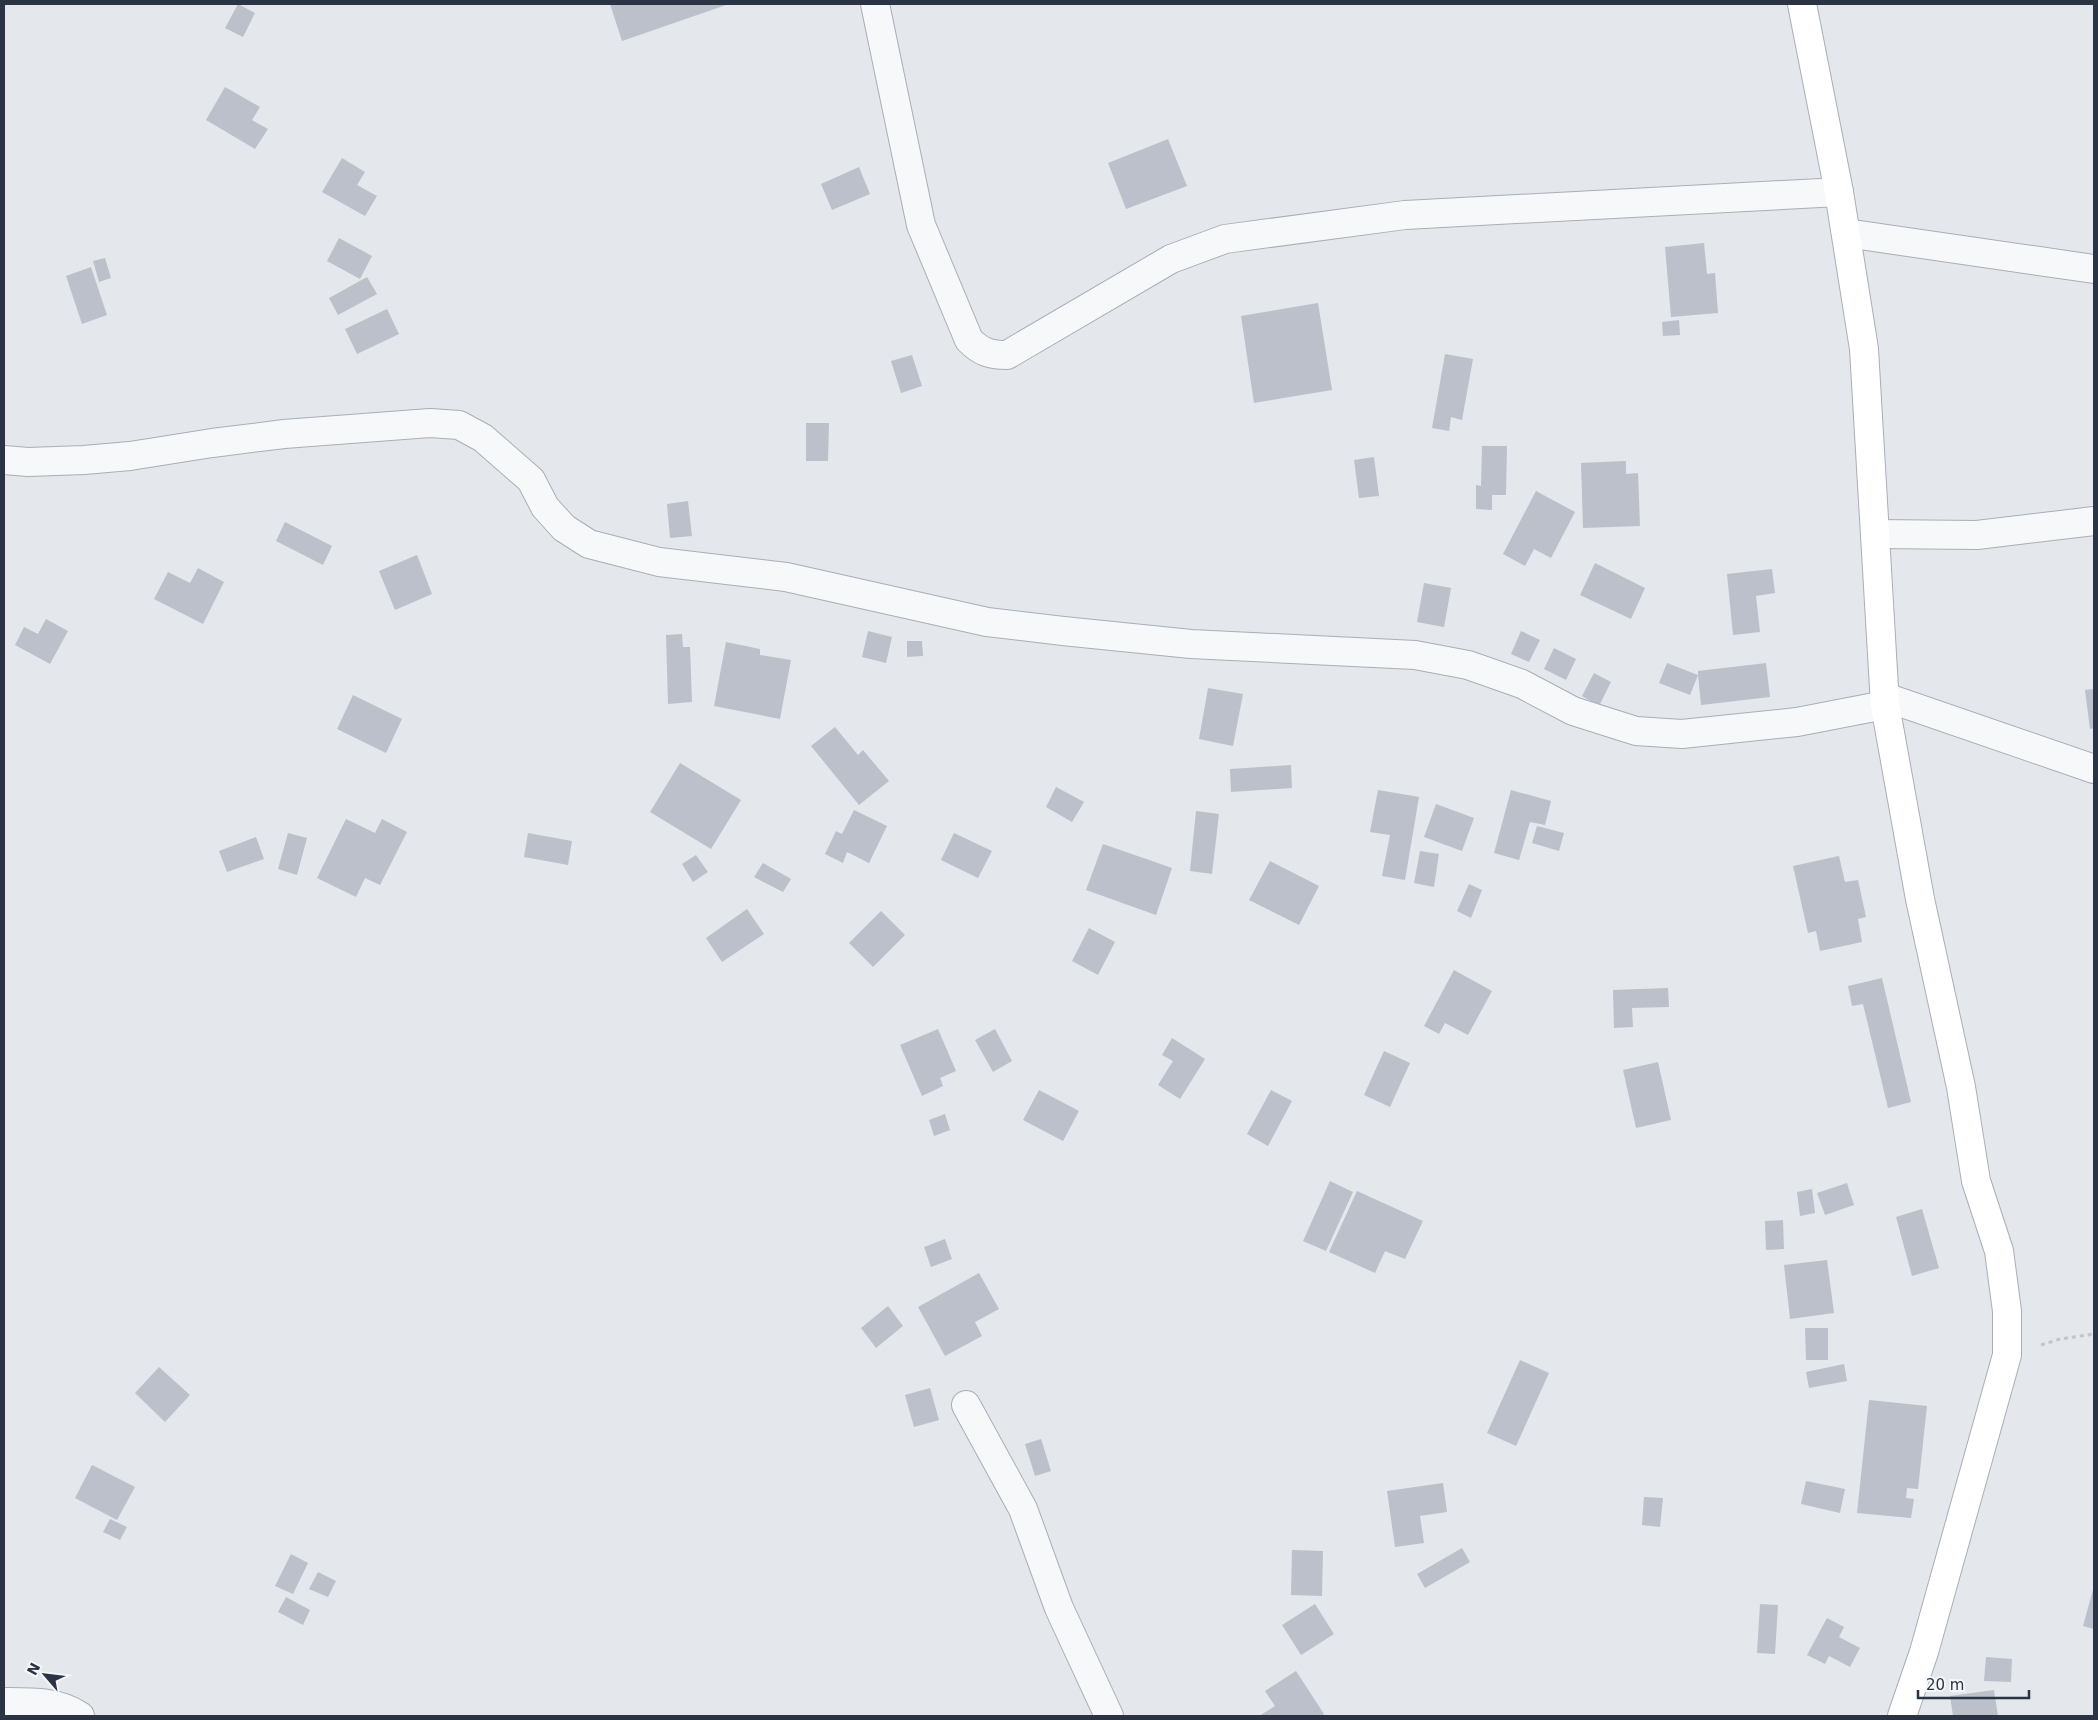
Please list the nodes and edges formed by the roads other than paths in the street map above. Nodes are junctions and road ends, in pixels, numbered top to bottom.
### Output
1 (875, 4) edge
2 (1802, 4) edge
3 (1839, 192) junction
4 (1846, 233) junction
5 (2094, 269) edge
6 (4, 460) edge
7 (2094, 521) edge
8 (1875, 534) junction
9 (1885, 701) junction
10 (2094, 769) edge
11 (966, 1405) dead end
12 (4, 1702) edge
13 (80, 1716) edge
14 (1109, 1716) edge
15 (1902, 1716) edge

1 - 3 street
2 - 3 street
3 - 4 street
4 - 5 street
4 - 8 street
6 - 9 street
7 - 8 street
8 - 9 street
9 - 10 street
9 - 15 street
11 - 14 street
12 - 13 street

